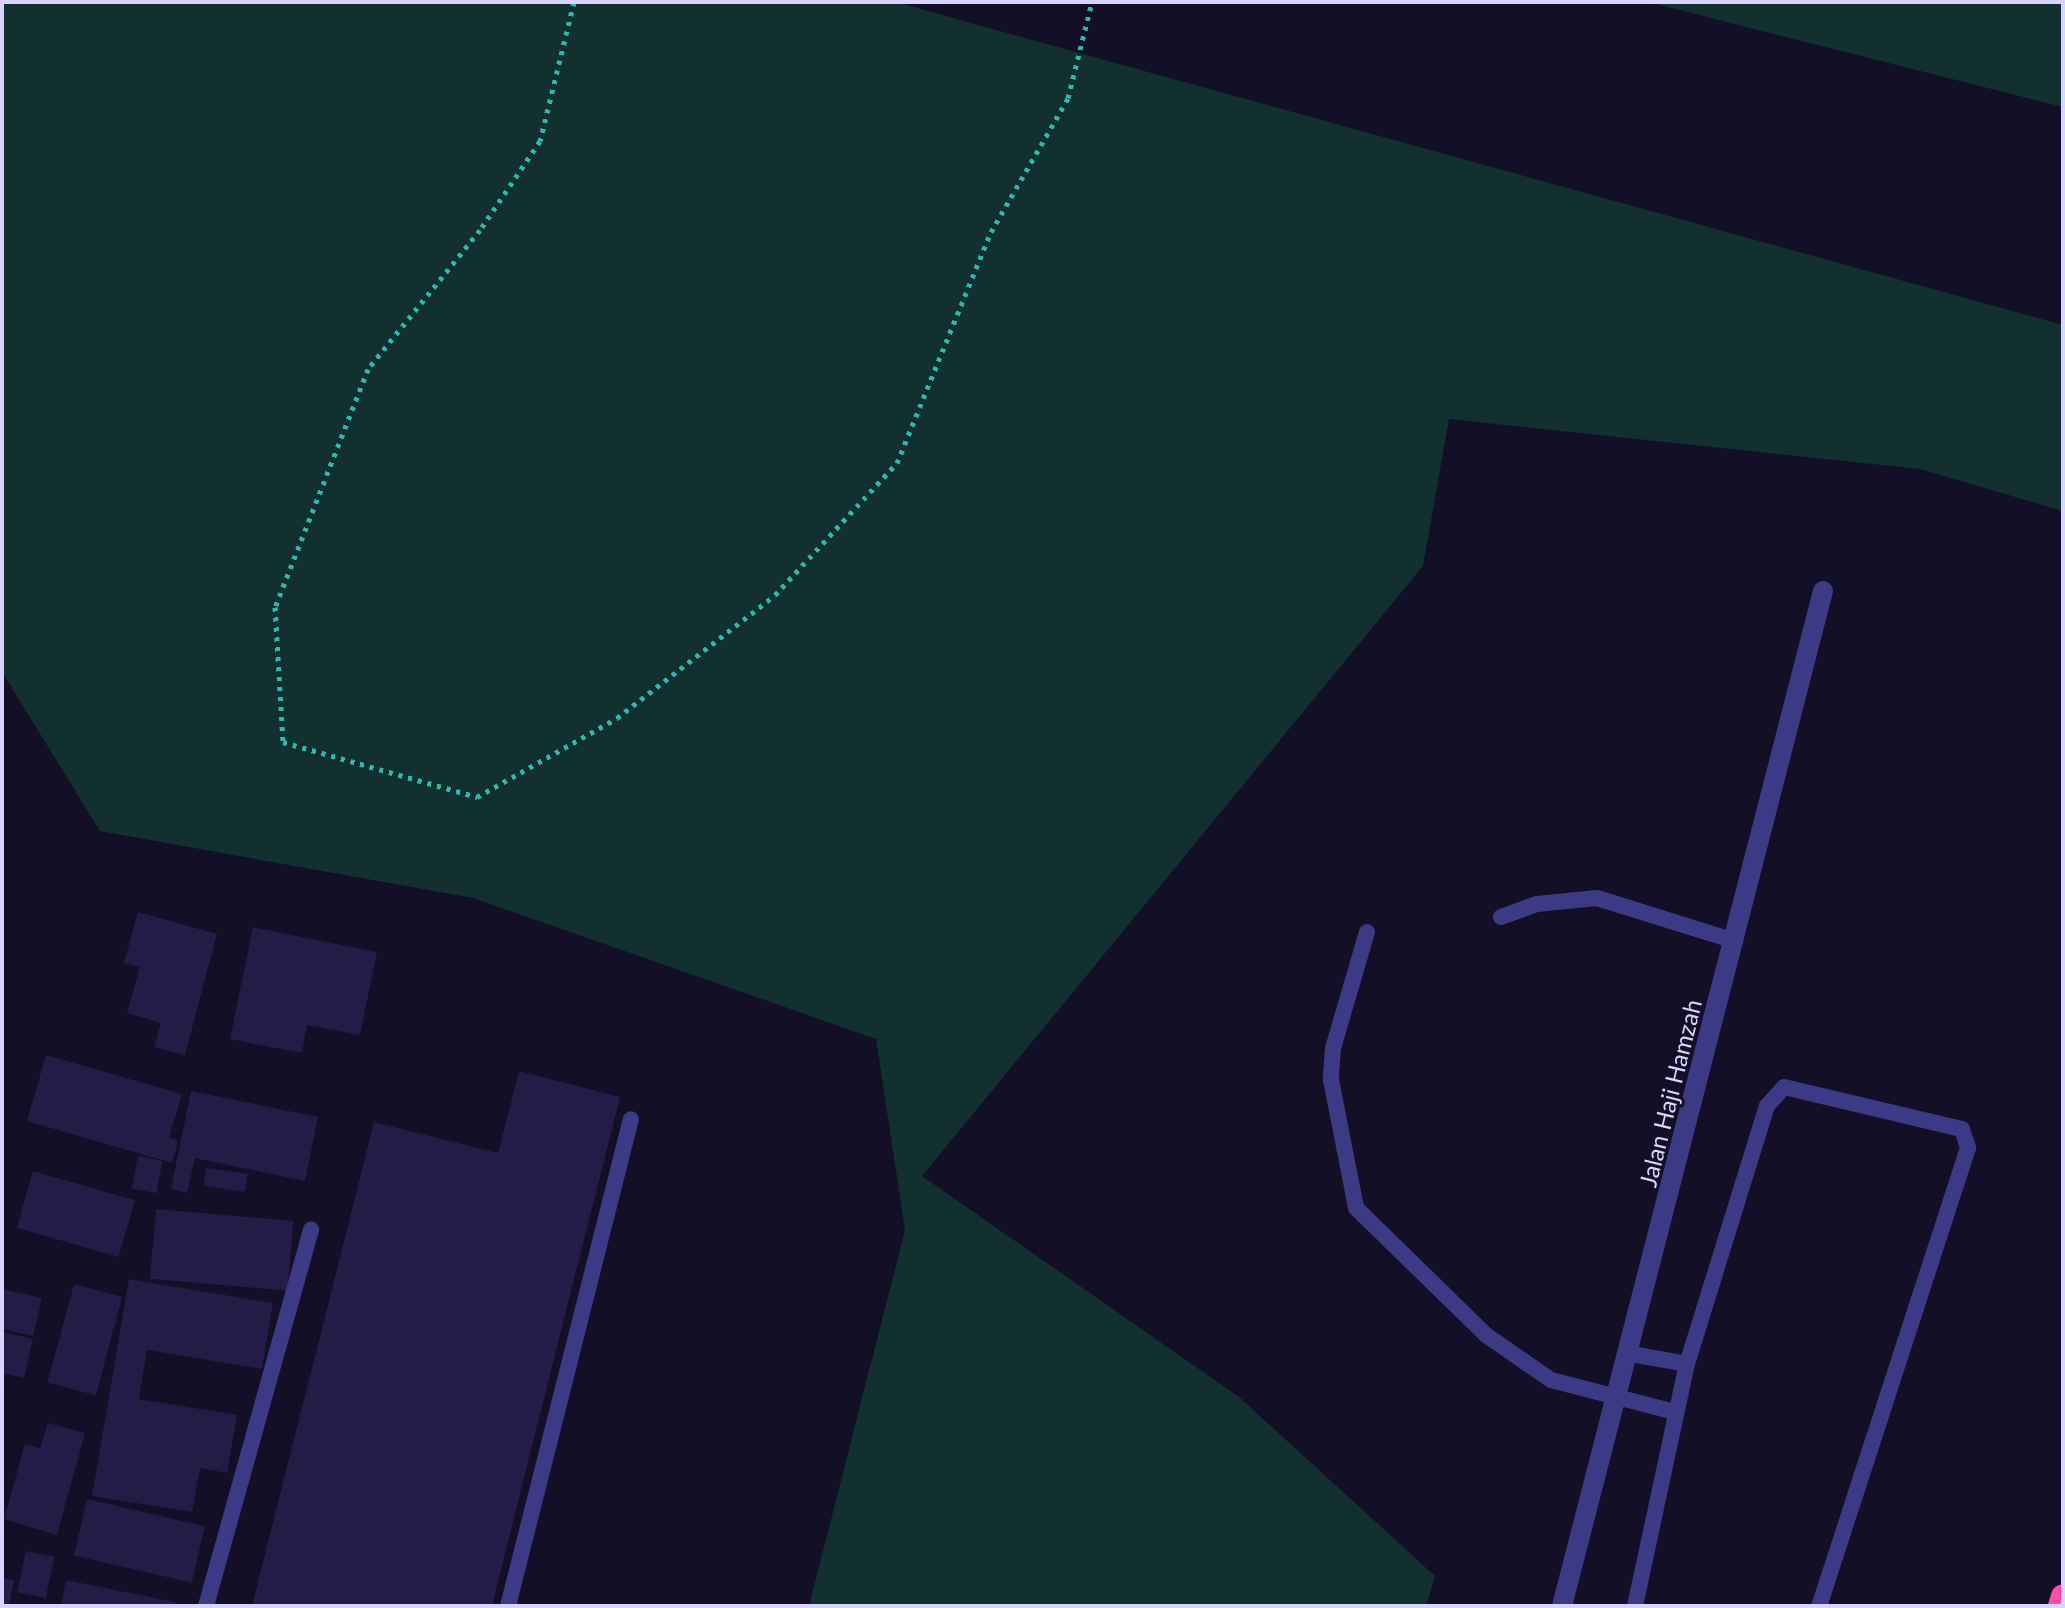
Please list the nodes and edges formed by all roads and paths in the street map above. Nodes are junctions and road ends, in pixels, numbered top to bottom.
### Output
1 (574, 2) edge
2 (1092, 2) edge
3 (1823, 591) dead end
4 (1501, 917) dead end
5 (1367, 932) dead end
6 (1735, 941) junction
7 (631, 1119) dead end
8 (311, 1229) dead end
9 (1631, 1354) junction
10 (1687, 1364) junction
11 (1619, 1399) junction
12 (1675, 1412) junction
13 (2063, 1596) edge
14 (206, 1606) edge
15 (508, 1606) edge
16 (1562, 1606) edge
17 (1635, 1606) edge
18 (1819, 1606) edge
19 (2060, 1606) edge

1 - 2 path
3 - 6 street, Jalan Haji Hamzah
4 - 6 lane
5 - 11 lane
6 - 9 street, Jalan Haji Hamzah
7 - 15 lane
8 - 14 lane
9 - 10 lane
9 - 11 street, Jalan Haji Hamzah
10 - 12 lane
10 - 18 lane
11 - 12 lane
11 - 16 street, Jalan Haji Hamzah
12 - 17 lane
13 - 19 highway

